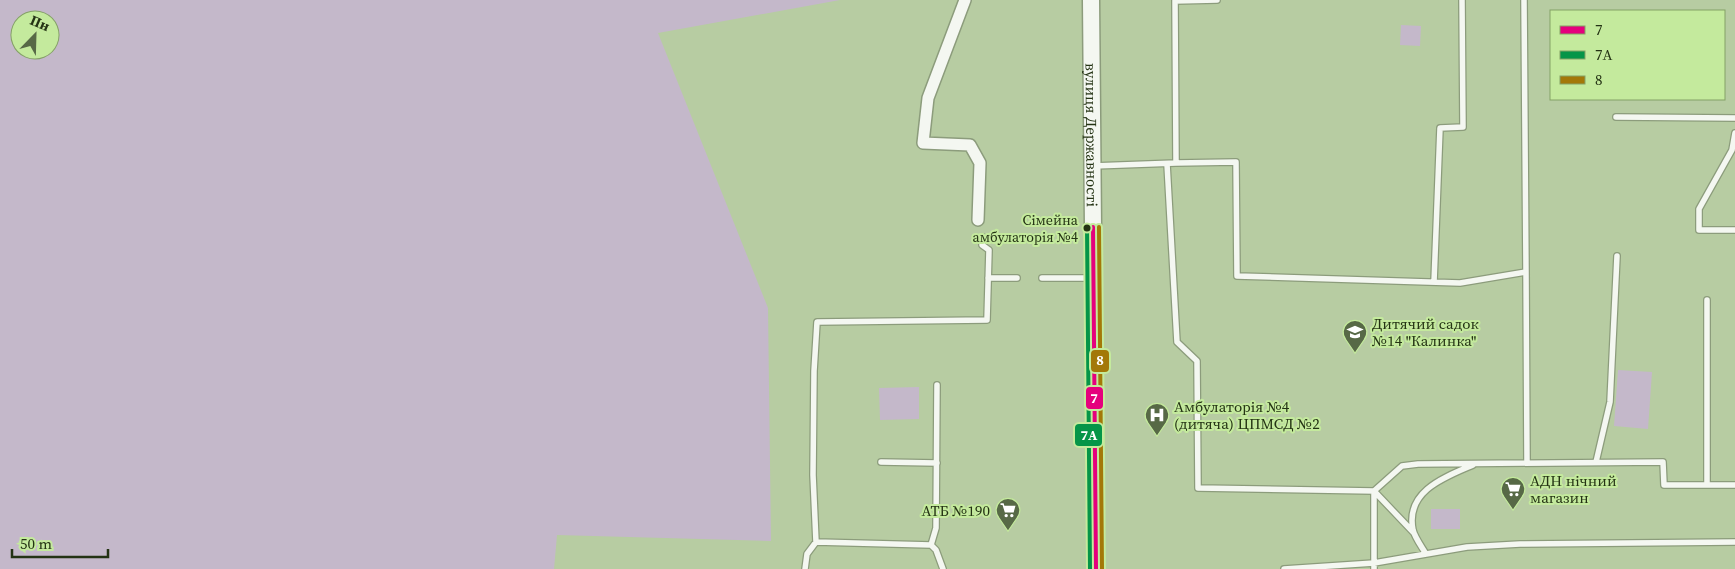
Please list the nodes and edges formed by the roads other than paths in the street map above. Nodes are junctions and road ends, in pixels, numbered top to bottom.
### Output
1 (965, 0) edge
2 (1091, 0) edge
3 (1217, 0) edge
4 (1462, 0) edge
5 (1524, 0) edge
6 (1616, 117) dead end
7 (1735, 118) edge
8 (1735, 133) edge
9 (1176, 163) junction
10 (1166, 164) junction
11 (1092, 166) junction
12 (978, 220) dead end
13 (1735, 230) edge
14 (983, 237) dead end
15 (1617, 256) dead end
16 (1526, 272) junction
17 (988, 278) junction
18 (1017, 278) dead end
19 (1042, 278) dead end
20 (1093, 278) junction
21 (1434, 282) junction
22 (1707, 300) dead end
23 (937, 385) dead end
24 (881, 462) dead end
25 (1526, 462) junction
26 (1596, 462) junction
27 (937, 463) junction
28 (1477, 463) junction
29 (1707, 485) junction
30 (1735, 485) edge
31 (1374, 491) junction
32 (1414, 533) junction
33 (816, 542) junction
34 (1735, 542) edge
35 (931, 545) junction
36 (1426, 554) junction
37 (1374, 566) edge
38 (805, 569) edge
39 (943, 569) edge
40 (1096, 569) edge
41 (1284, 569) edge

1 - 12 street
2 - 11 street, вулиця Державності
3 - 9 lane
4 - 21 lane
5 - 16 lane
6 - 7 lane
8 - 13 lane
9 - 10 lane
9 - 21 lane
10 - 11 lane
10 - 31 lane
11 - 20 street, вулиця Державності
14 - 17 lane
15 - 26 lane
16 - 21 lane
16 - 25 lane
17 - 18 lane
17 - 33 lane
19 - 20 lane
20 - 40 street, вулиця Державності
22 - 29 lane
23 - 27 lane
24 - 27 lane
25 - 26 lane
25 - 28 lane
26 - 29 lane
27 - 35 lane
28 - 31 lane
28 - 32 lane
29 - 30 lane
31 - 32 lane
31 - 37 lane
32 - 36 lane
33 - 35 lane
33 - 38 lane
34 - 36 lane
35 - 39 lane
36 - 37 lane
37 - 41 lane

